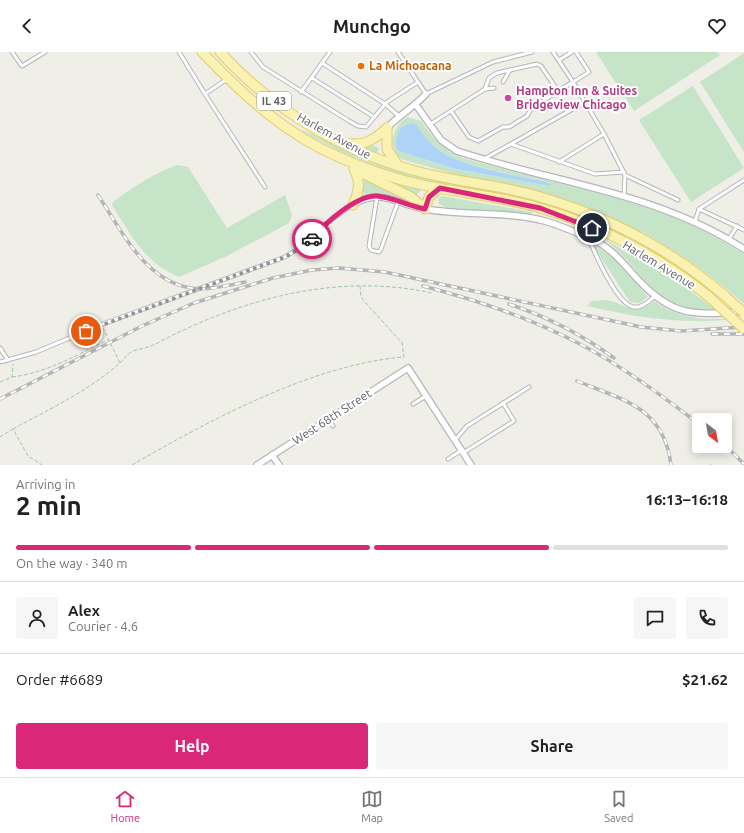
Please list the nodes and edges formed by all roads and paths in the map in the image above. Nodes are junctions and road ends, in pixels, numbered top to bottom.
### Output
1 (12, 52) edge
2 (45, 52) edge
3 (179, 52) edge
4 (202, 52) edge
5 (251, 52) edge
6 (330, 52) edge
7 (398, 52) edge
8 (532, 52) edge
9 (554, 52) edge
10 (572, 52) edge
11 (576, 52) edge
12 (226, 54) edge
13 (559, 60) junction
14 (322, 63) junction
15 (510, 70) junction
16 (227, 78) junction
17 (312, 78) junction
18 (418, 82) junction
19 (503, 82) dead end
20 (573, 82) junction
21 (494, 88) dead end
22 (485, 89) junction
23 (558, 91) junction
24 (302, 92) junction
25 (205, 94) junction
26 (426, 94) junction
27 (585, 102) junction
28 (385, 104) junction
29 (416, 105) junction
30 (451, 111) junction
31 (399, 116) junction
32 (374, 117) junction
33 (429, 125) junction
34 (387, 128) junction
35 (604, 134) junction
36 (336, 140) junction
37 (510, 144) junction
38 (340, 158) junction
39 (484, 159) junction
40 (559, 162) junction
41 (398, 166) junction
42 (354, 169) junction
43 (624, 173) junction
44 (744, 180) edge
45 (265, 187) dead end
46 (440, 188) junction
47 (378, 196) junction
48 (624, 196) junction
49 (678, 200) dead end
50 (398, 202) junction
51 (353, 205) junction
52 (425, 209) junction
53 (699, 209) junction
54 (694, 221) junction
55 (738, 226) junction
56 (744, 230) edge
57 (588, 237) junction
58 (728, 239) junction
59 (744, 249) edge
60 (360, 286) junction
61 (432, 293) dead end
62 (655, 296) junction
63 (744, 312) edge
64 (101, 324) junction
65 (744, 329) edge
66 (108, 339) junction
67 (0, 348) edge
68 (13, 359) junction
69 (8, 360) junction
70 (0, 362) edge
71 (120, 363) junction
72 (12, 377) junction
73 (0, 382) edge
74 (529, 387) dead end
75 (426, 396) junction
76 (503, 403) junction
77 (413, 404) dead end
78 (329, 419) junction
79 (333, 426) dead end
80 (13, 429) junction
81 (0, 437) edge
82 (455, 440) junction
83 (462, 452) junction
84 (272, 455) junction
85 (448, 459) dead end
86 (42, 465) edge
87 (132, 465) edge
88 (257, 465) edge
89 (279, 465) edge
90 (471, 465) edge

1 - 2 lane
3 - 25 lane
4 - 16 main road, Harlem Avenue / IL 43
5 - 24 lane
6 - 14 lane
7 - 18 lane
8 - 26 lane
9 - 13 lane
10 - 13 lane
11 - 20 lane
12 - 36 main road, Harlem Avenue / IL 43
13 - 20 lane
14 - 17 lane
14 - 28 lane
15 - 19 lane
15 - 22 lane
15 - 23 lane
16 - 25 lane
16 - 38 main road, Harlem Avenue / IL 43
17 - 24 lane
17 - 32 lane
18 - 26 lane
18 - 28 lane
20 - 23 lane
20 - 27 lane
21 - 22 lane
22 - 30 lane
23 - 30 lane
24 - 32 lane
25 - 45 lane
26 - 29 street
27 - 35 lane
27 - 37 lane
28 - 31 lane
28 - 32 lane
29 - 31 street
29 - 33 street
30 - 33 lane
31 - 34 street
33 - 39 street
34 - 36 main road
34 - 41 main road
35 - 40 lane
35 - 43 lane
36 - 41 main road, Harlem Avenue / IL 43
37 - 39 lane
37 - 40 lane
38 - 42 main road
38 - 46 main road, Harlem Avenue / IL 43
39 - 48 street
40 - 43 lane
41 - 63 main road, Harlem Avenue / IL 43, bridge
42 - 51 main road
42 - 52 main road
43 - 48 lane
43 - 49 lane
44 - 53 lane
46 - 52 main road
46 - 65 main road, Harlem Avenue / IL 43, bridge
47 - 50 street
47 - 50 lane
47 - 51 street
48 - 54 street
50 - 52 street
51 - 64 lane
52 - 57 street
53 - 54 lane
53 - 55 lane
54 - 58 street
55 - 56 lane
55 - 58 lane
57 - 62 street
57 - 62 lane
58 - 59 street
60 - 61 path
60 - 71 path
60 - 87 path
62 - 63 street
64 - 66 path
64 - 68 lane
66 - 71 path
66 - 72 path
67 - 69 lane
68 - 69 lane
68 - 72 path
69 - 70 lane
71 - 80 path
72 - 73 path
74 - 76 lane
75 - 77 lane
75 - 78 street, West 68th Street
75 - 82 street
76 - 82 lane
76 - 83 lane
78 - 79 lane
78 - 84 street, West 68th Street
80 - 81 path
80 - 86 path
82 - 83 street
83 - 85 lane
83 - 90 street
84 - 88 street, West 68th Street
84 - 89 street

